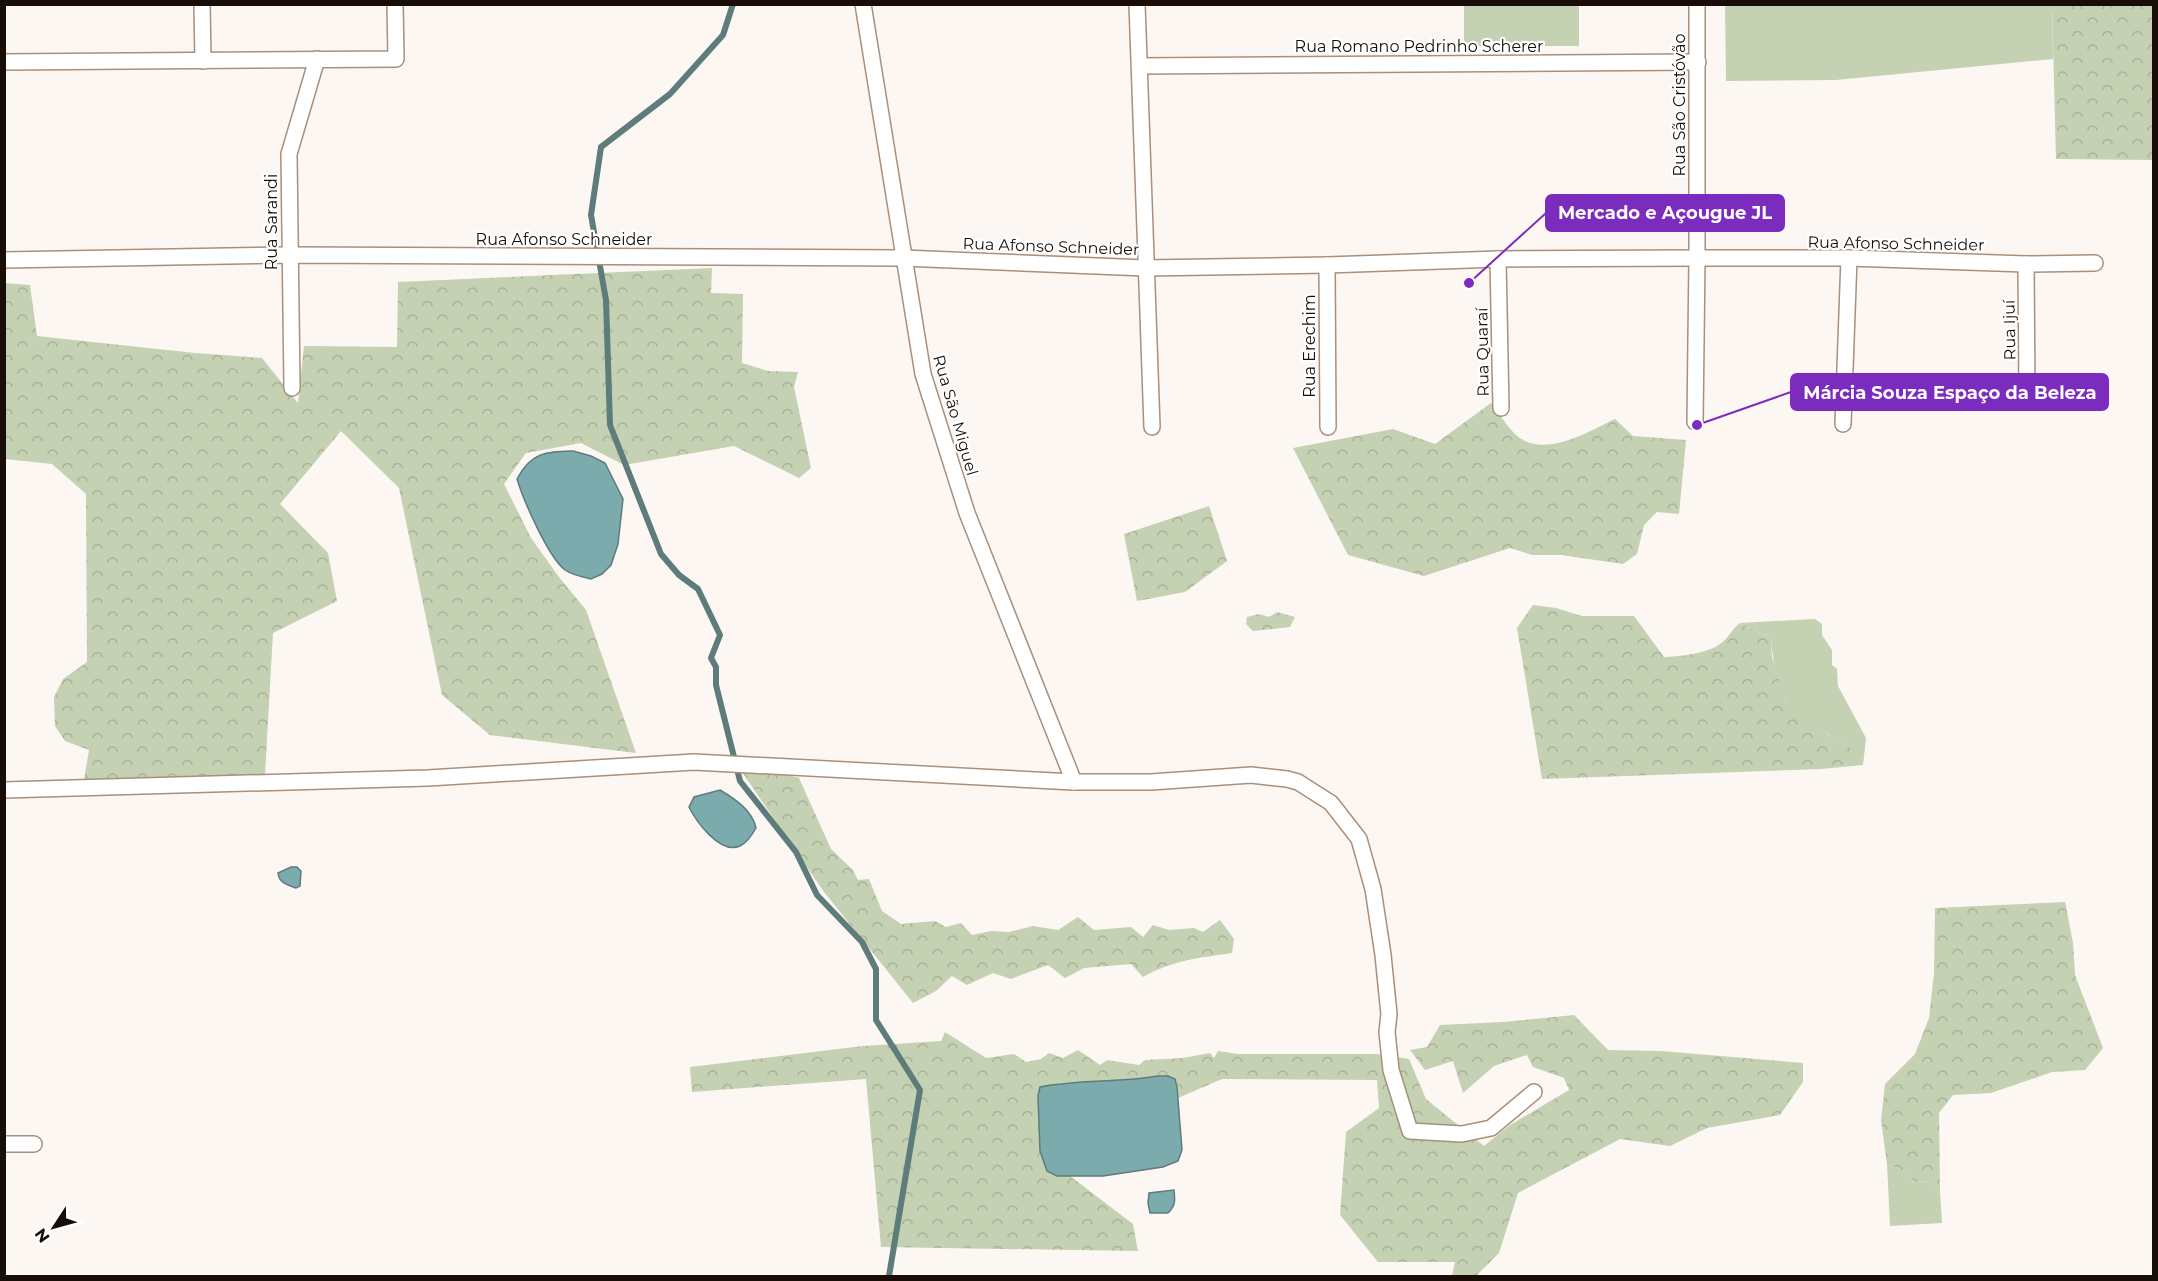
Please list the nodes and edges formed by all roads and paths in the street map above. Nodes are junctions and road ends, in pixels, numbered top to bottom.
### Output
1 (202, 4) edge
2 (395, 4) edge
3 (863, 4) edge
4 (1137, 4) edge
5 (1697, 4) edge
6 (317, 59) junction
7 (203, 61) junction
8 (4, 62) edge
9 (1698, 62) junction
10 (1140, 66) junction
11 (289, 255) junction
12 (903, 258) junction
13 (1697, 258) junction
14 (1849, 258) junction
15 (1498, 259) junction
16 (4, 260) edge
17 (2095, 263) dead end
18 (2026, 264) junction
19 (1327, 265) junction
20 (1145, 268) junction
21 (292, 388) dead end
22 (2027, 396) dead end
23 (1501, 408) dead end
24 (1695, 422) dead end
25 (1843, 424) dead end
26 (1152, 427) dead end
27 (1328, 427) dead end
28 (1074, 782) junction
29 (4, 790) edge
30 (1534, 1092) dead end
31 (4, 1144) edge
32 (34, 1144) dead end

1 - 7 street
2 - 6 street
3 - 12 street, Rua São Miguel
4 - 10 street
5 - 9 street, Rua São Cristóvão
6 - 7 street
6 - 11 street, Rua Sarandi
7 - 8 street
9 - 10 street, Rua Romano Pedrinho Scherer
9 - 13 street, Rua São Cristóvão
10 - 20 street
11 - 12 street, Rua Afonso Schneider
11 - 16 street, Rua Afonso Schneider
11 - 21 street, Rua Sarandi
12 - 20 street, Rua Afonso Schneider
12 - 28 street, Rua São Miguel
13 - 14 street, Rua Afonso Schneider
13 - 15 street, Rua Afonso Schneider
13 - 24 street, Rua São Cristóvão
14 - 18 street, Rua Afonso Schneider
14 - 25 street
15 - 19 street, Rua Afonso Schneider
15 - 23 street, Rua Quaraí
17 - 18 street, Rua Afonso Schneider
18 - 22 street, Rua Ijuí
19 - 20 street, Rua Afonso Schneider
19 - 27 street, Rua Erechim
20 - 26 street
28 - 29 street
28 - 30 street
31 - 32 street

